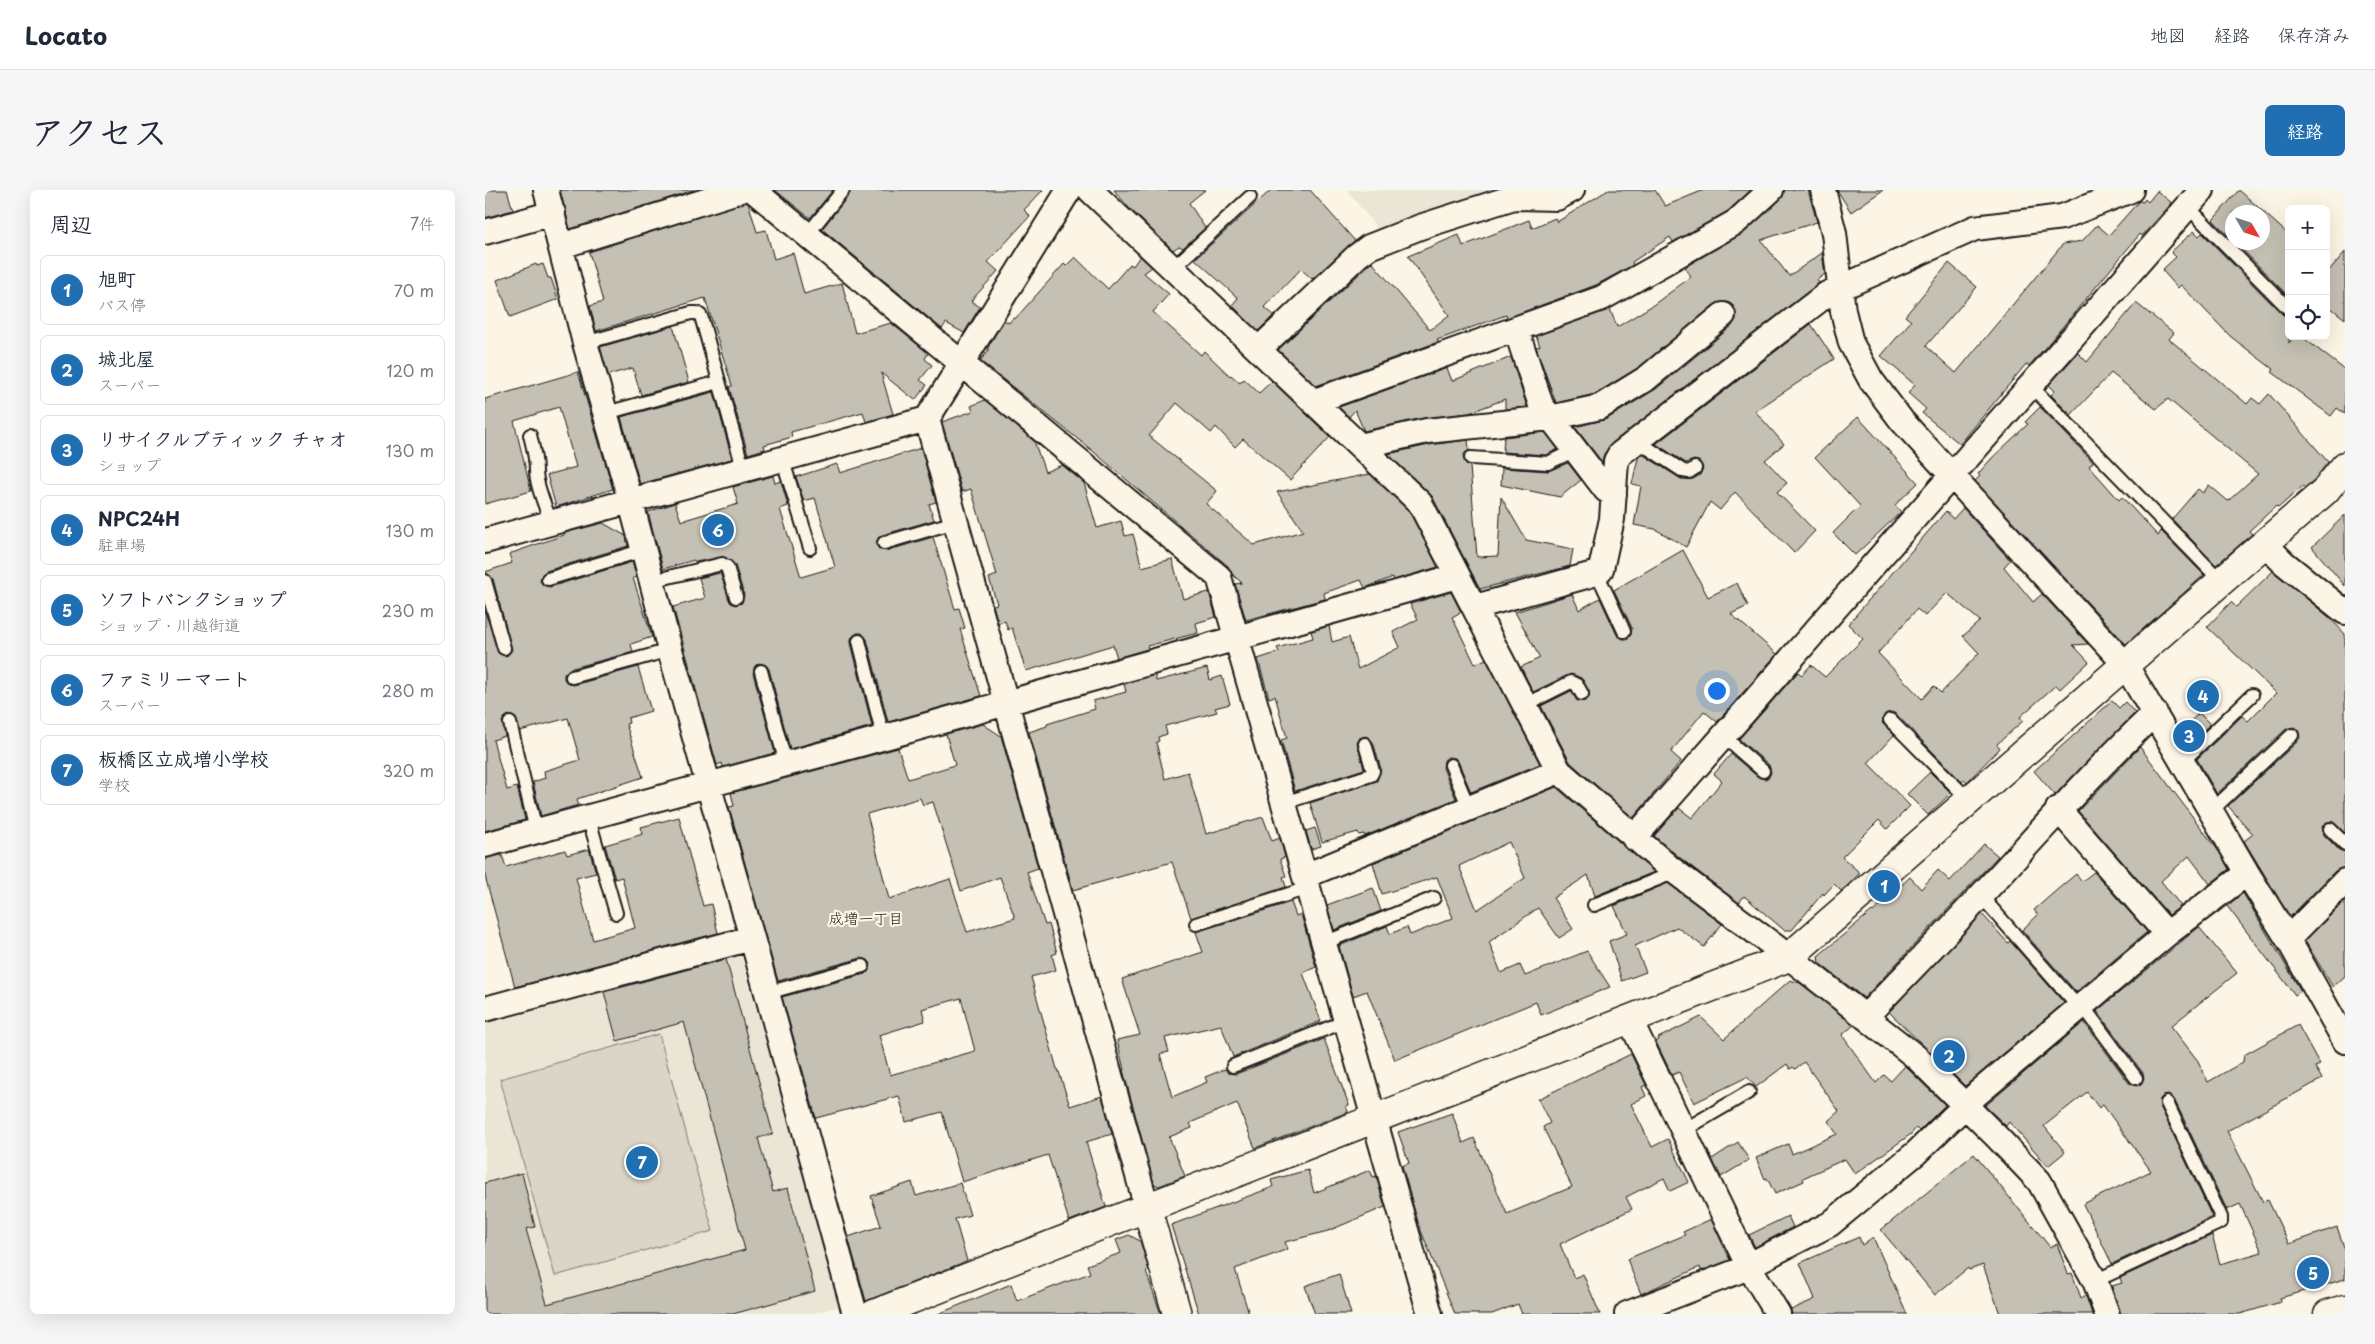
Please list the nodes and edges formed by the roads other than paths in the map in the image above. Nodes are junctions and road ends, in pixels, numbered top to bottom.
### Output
1 (546, 190) edge
2 (741, 190) edge
3 (753, 190) edge
4 (843, 190) edge
5 (1069, 190) edge
6 (1090, 190) edge
7 (1572, 190) edge
8 (1771, 190) edge
9 (1823, 190) edge
10 (2131, 190) edge
11 (1249, 197) dead end
12 (2195, 198) edge
13 (553, 213) junction
14 (485, 232) edge
15 (807, 235) junction
16 (561, 246) junction
17 (1173, 268) junction
18 (1841, 289) junction
19 (2285, 304) edge
20 (1723, 315) dead end
21 (1516, 329) junction
22 (585, 343) junction
23 (1259, 349) junction
24 (963, 364) junction
25 (719, 382) junction
26 (2031, 386) junction
27 (1315, 402) junction
28 (606, 413) junction
29 (1550, 418) junction
30 (927, 419) junction
31 (530, 435) dead end
32 (1639, 439) junction
33 (1360, 446) junction
34 (1575, 450) junction
35 (782, 458) junction
36 (1471, 458) dead end
37 (2345, 466) edge
38 (743, 468) junction
39 (1695, 468) dead end
40 (1952, 476) junction
41 (1614, 494) junction
42 (630, 499) junction
43 (551, 522) junction
44 (955, 522) junction
45 (485, 541) edge
46 (884, 543) dead end
47 (2265, 544) junction
48 (810, 548) dead end
49 (644, 550) junction
50 (1597, 573) junction
51 (1457, 576) junction
52 (548, 579) dead end
53 (485, 581) edge
54 (652, 581) junction
55 (2221, 581) junction
56 (736, 597) dead end
57 (1475, 607) junction
58 (2345, 612) edge
59 (1624, 630) dead end
60 (1235, 637) junction
61 (859, 640) dead end
62 (504, 648) dead end
63 (669, 650) junction
64 (2125, 664) junction
65 (761, 671) dead end
66 (572, 677) dead end
67 (1582, 694) dead end
68 (2252, 695) dead end
69 (1005, 702) junction
70 (1525, 704) junction
71 (2155, 713) junction
72 (1890, 720) dead end
73 (510, 723) dead end
74 (2292, 735) dead end
75 (883, 736) junction
76 (1723, 736) junction
77 (1365, 744) dead end
78 (2183, 761) junction
79 (786, 764) junction
80 (1451, 766) dead end
81 (1559, 771) junction
82 (1763, 771) dead end
83 (708, 786) junction
84 (1968, 799) junction
85 (1284, 804) junction
86 (1469, 808) junction
87 (2058, 809) junction
88 (2211, 811) junction
89 (588, 816) junction
90 (2330, 829) dead end
91 (536, 830) junction
92 (1634, 838) junction
93 (2345, 844) edge
94 (485, 845) edge
95 (1670, 868) junction
96 (2247, 873) junction
97 (2345, 881) edge
98 (1307, 882) junction
99 (1981, 896) junction
100 (1434, 898) dead end
101 (1594, 905) dead end
102 (616, 913) dead end
103 (1196, 924) dead end
104 (2167, 934) junction
105 (752, 938) junction
106 (2288, 938) junction
107 (1324, 942) junction
108 (1789, 957) junction
109 (863, 966) dead end
110 (767, 993) junction
111 (2081, 1007) junction
112 (485, 1009) edge
113 (1865, 1017) junction
114 (1630, 1020) junction
115 (1346, 1021) junction
116 (2345, 1041) edge
117 (1233, 1066) dead end
118 (2136, 1078) dead end
119 (1749, 1092) dead end
120 (2167, 1103) dead end
121 (1965, 1107) junction
122 (1373, 1118) junction
123 (1684, 1130) junction
124 (1147, 1208) junction
125 (1748, 1265) junction
126 (2095, 1281) junction
127 (2345, 1309) edge
128 (855, 1314) edge
129 (874, 1314) edge
130 (1176, 1314) edge
131 (1430, 1314) edge
132 (1627, 1314) edge
133 (1778, 1314) edge
134 (2107, 1314) edge
135 (2328, 1314) edge

1 - 13 street
2 - 16 street
3 - 15 street
4 - 15 lane
5 - 24 street
6 - 17 street
7 - 23 street
8 - 21 street
9 - 18 street
10 - 18 street
11 - 17 lane
12 - 19 lane
12 - 26 street
13 - 14 street
13 - 16 street
15 - 24 street
16 - 22 street
17 - 23 street
18 - 32 street
18 - 40 street
20 - 29 street
21 - 27 street
21 - 29 street
22 - 25 lane
22 - 28 street
23 - 27 street
24 - 30 street
24 - 60 street
25 - 28 lane
25 - 38 lane
26 - 40 street
26 - 55 lane
27 - 33 street
28 - 42 street
29 - 33 street
29 - 34 street
30 - 35 street
30 - 44 street
31 - 43 lane
32 - 39 lane
32 - 41 street
33 - 51 street
34 - 36 lane
34 - 41 street
35 - 38 street
35 - 48 lane
37 - 47 main road
38 - 42 street
40 - 64 street
40 - 76 street
41 - 50 street
42 - 43 street
42 - 49 street
43 - 45 street
44 - 46 lane
44 - 69 street
47 - 55 main road
47 - 58 street
49 - 52 lane
49 - 54 street
50 - 57 street
50 - 59 lane
51 - 57 street
51 - 60 street
53 - 62 lane
54 - 56 lane
54 - 63 street
55 - 64 main road
57 - 70 street
60 - 69 street
60 - 85 street
61 - 75 lane
63 - 66 lane
63 - 83 street
64 - 71 street
64 - 84 main road
65 - 79 lane
67 - 70 lane
68 - 78 lane
69 - 75 street
69 - 124 street
70 - 81 street
71 - 78 street
71 - 87 street
72 - 84 lane
73 - 91 lane
74 - 88 lane
75 - 79 street
76 - 82 lane
76 - 92 street
77 - 85 lane
78 - 88 street
79 - 83 street
80 - 86 lane
81 - 86 street
81 - 92 street
83 - 89 street
83 - 105 street
84 - 108 main road
85 - 98 street
86 - 98 street
87 - 99 street
87 - 104 street
88 - 96 street
89 - 91 street
89 - 102 lane
90 - 93 lane
91 - 94 street
92 - 95 street
95 - 101 lane
95 - 108 street
96 - 104 street
96 - 106 street
97 - 106 street
98 - 103 lane
98 - 107 street
99 - 111 lane
99 - 113 street
100 - 107 lane
104 - 111 street
105 - 110 street
105 - 112 street
106 - 116 street
107 - 115 street
108 - 113 street
108 - 114 main road
109 - 110 lane
110 - 128 street
111 - 118 lane
111 - 121 street
113 - 121 street
114 - 122 main road
114 - 123 street
115 - 117 lane
115 - 122 street
119 - 123 lane
120 - 126 lane
121 - 125 street
121 - 126 street
122 - 124 main road
122 - 131 street
123 - 125 street
124 - 129 main road
124 - 130 main road
125 - 132 street
125 - 133 street
126 - 134 street
127 - 135 main road

